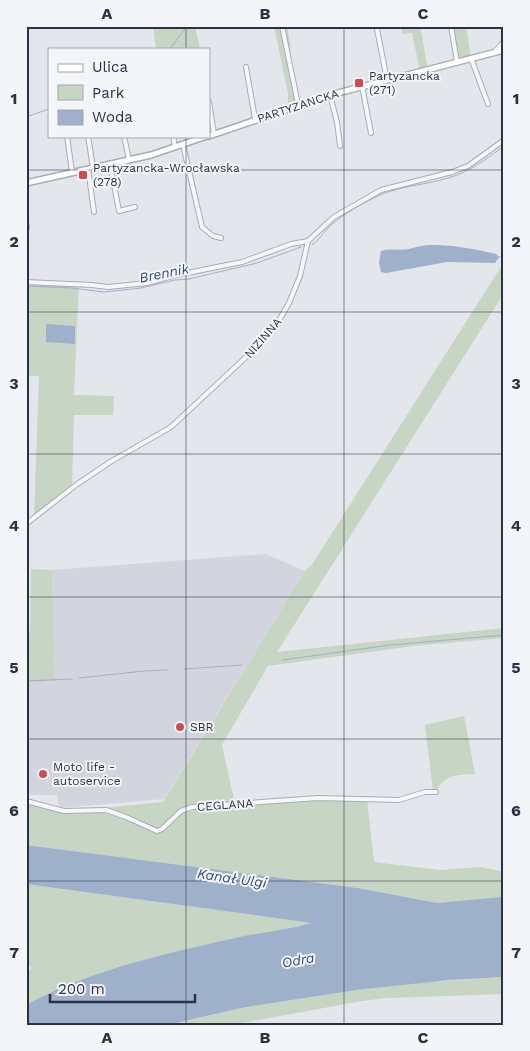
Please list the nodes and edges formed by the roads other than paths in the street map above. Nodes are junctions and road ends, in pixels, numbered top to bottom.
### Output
1 (282, 26) edge
2 (451, 26) edge
3 (377, 28) dead end
4 (504, 42) edge
5 (504, 50) edge
6 (494, 52) junction
7 (472, 58) junction
8 (457, 62) junction
9 (246, 67) dead end
10 (387, 80) junction
11 (362, 86) junction
12 (330, 94) junction
13 (298, 104) junction
14 (488, 104) dead end
15 (255, 119) junction
16 (371, 133) dead end
17 (210, 135) edge
18 (66, 138) edge
19 (88, 138) edge
20 (124, 138) edge
21 (173, 138) edge
22 (202, 138) edge
23 (504, 140) edge
24 (182, 145) junction
25 (340, 146) dead end
26 (175, 148) junction
27 (129, 160) junction
28 (110, 164) junction
29 (91, 168) junction
30 (72, 172) junction
31 (26, 183) edge
32 (135, 208) dead end
33 (94, 212) dead end
34 (26, 222) edge
35 (27, 228) edge
36 (221, 238) dead end
37 (308, 241) junction
38 (26, 282) edge
39 (26, 524) edge
40 (436, 792) dead end
41 (26, 801) edge

1 - 13 street
2 - 8 street
3 - 10 street
4 - 6 street
5 - 6 main road, PARTYZANCKA
6 - 7 main road, PARTYZANCKA
7 - 8 main road, PARTYZANCKA
7 - 14 street
8 - 10 main road, PARTYZANCKA
9 - 15 street
10 - 11 main road, PARTYZANCKA
11 - 12 main road, PARTYZANCKA
11 - 16 street
12 - 13 main road, PARTYZANCKA
12 - 25 street
13 - 15 main road, PARTYZANCKA
15 - 17 main road, PARTYZANCKA
18 - 30 street
19 - 29 street
20 - 27 street
21 - 26 street
22 - 24 main road, PARTYZANCKA
23 - 37 street
24 - 26 main road, PARTYZANCKA
24 - 36 street
26 - 27 main road, PARTYZANCKA
27 - 28 main road, PARTYZANCKA
28 - 29 main road, PARTYZANCKA
28 - 32 street
29 - 30 main road, PARTYZANCKA
29 - 33 street
30 - 31 main road, PARTYZANCKA
34 - 35 street
37 - 38 street
37 - 39 street, NIZINNA
40 - 41 street, CEGLANA

